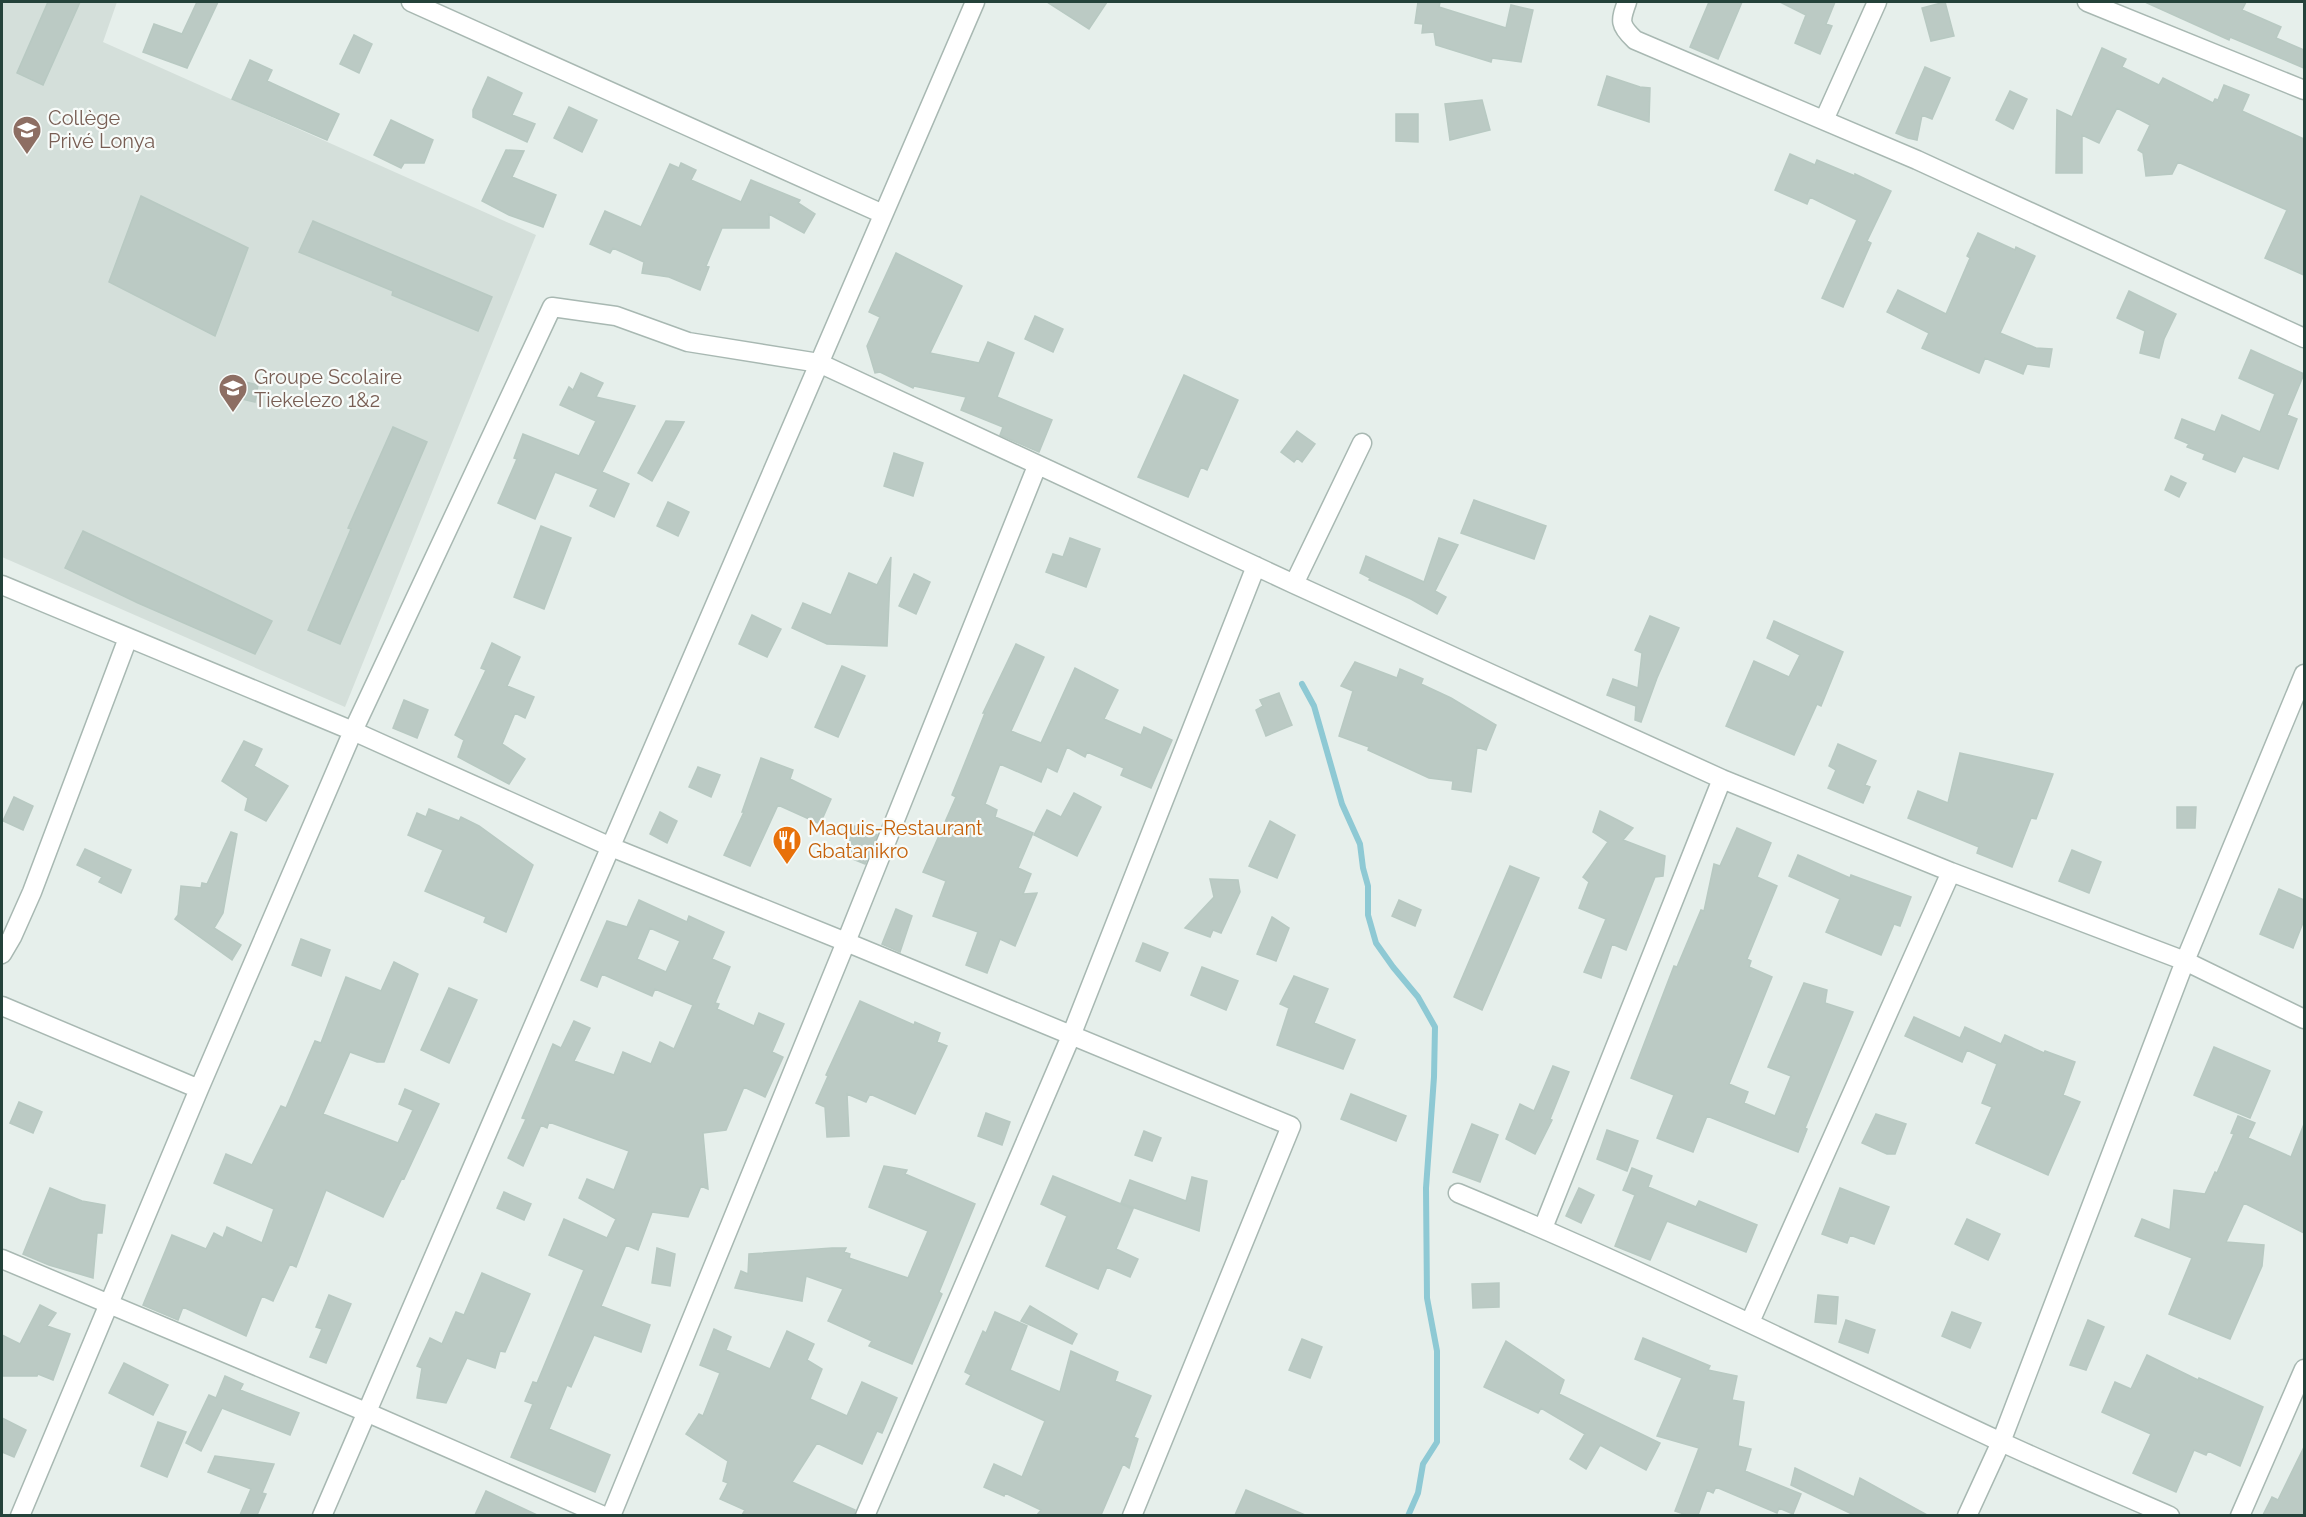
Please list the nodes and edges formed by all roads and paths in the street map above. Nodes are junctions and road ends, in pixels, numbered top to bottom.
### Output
1 (411, 2) edge
2 (975, 2) edge
3 (1627, 2) edge
4 (1877, 2) edge
5 (2087, 2) edge
6 (2304, 90) edge
7 (1824, 120) junction
8 (883, 214) junction
9 (2304, 338) edge
10 (819, 363) junction
11 (1362, 443) dead end
12 (1037, 466) junction
13 (1256, 566) junction
14 (1294, 584) junction
15 (2, 585) edge
16 (128, 638) junction
17 (2304, 674) edge
18 (353, 731) junction
19 (1722, 779) junction
20 (611, 847) junction
21 (1951, 872) junction
22 (846, 942) junction
23 (2, 954) edge
24 (2185, 961) junction
25 (2, 1006) edge
26 (2304, 1019) edge
27 (1071, 1036) junction
28 (199, 1089) junction
29 (1458, 1193) dead end
30 (1543, 1228) junction
31 (2, 1259) edge
32 (108, 1305) junction
33 (1750, 1322) junction
34 (2304, 1369) edge
35 (366, 1412) junction
36 (2001, 1442) junction
37 (20, 1515) edge
38 (322, 1515) edge
39 (604, 1515) edge
40 (611, 1515) edge
41 (865, 1515) edge
42 (1132, 1515) edge
43 (1967, 1515) edge
44 (2170, 1515) edge
45 (2240, 1515) edge

1 - 8 street
2 - 8 street
3 - 7 street
4 - 7 street
5 - 6 street
7 - 9 street
8 - 10 street
10 - 12 street
10 - 18 street
10 - 20 street
11 - 14 street
12 - 13 street
12 - 22 street
13 - 14 street
13 - 27 street
14 - 19 street
15 - 16 street
16 - 18 street
16 - 23 street
17 - 24 street
18 - 20 street
18 - 28 street
19 - 21 street
19 - 30 street
20 - 22 street
20 - 35 street
21 - 24 street
21 - 33 street
22 - 27 street
22 - 40 street
24 - 26 street
24 - 36 street
25 - 28 street
27 - 41 street
27 - 42 street
28 - 32 street
29 - 30 street
30 - 33 street
31 - 32 street
32 - 35 street
32 - 37 street
33 - 36 street
34 - 45 street
35 - 38 street
35 - 39 street
36 - 43 street
36 - 44 street

